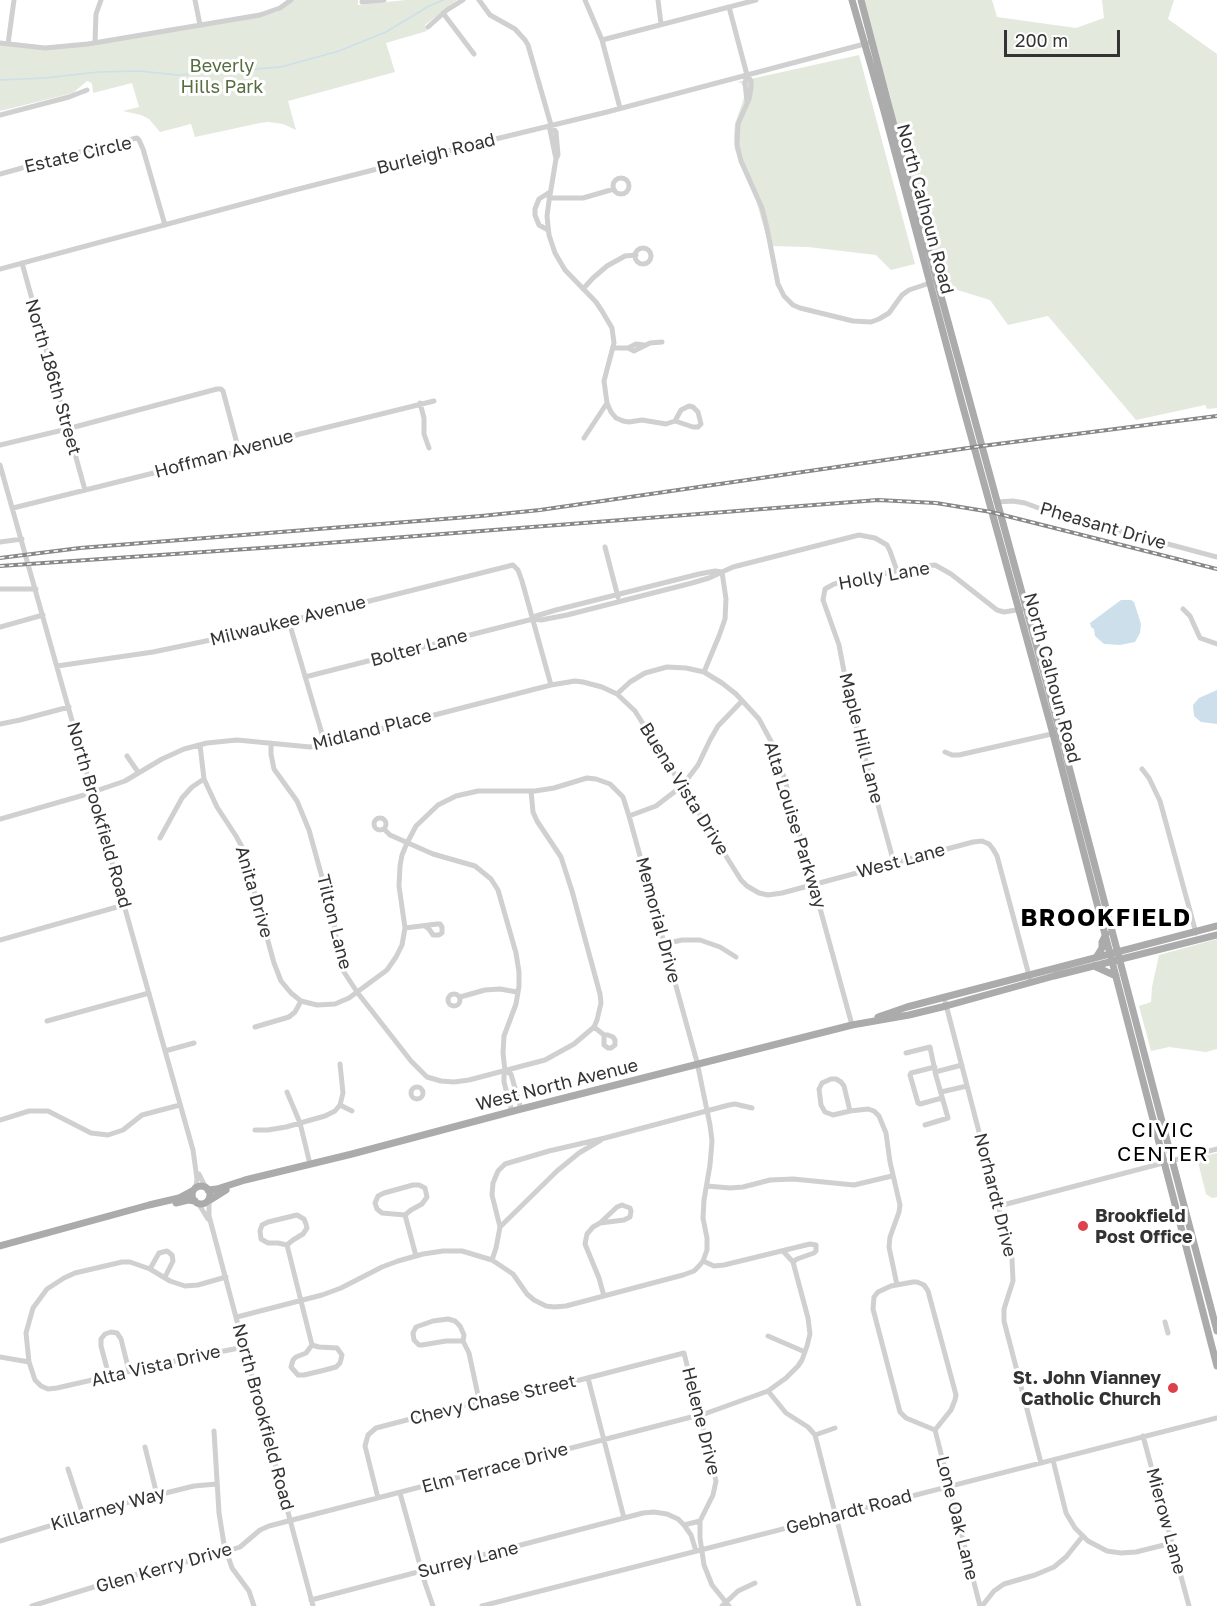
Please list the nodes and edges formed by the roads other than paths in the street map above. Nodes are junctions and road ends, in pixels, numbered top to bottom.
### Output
1 (14, 0) edge
2 (101, 0) edge
3 (195, 0) edge
4 (291, 0) edge
5 (384, 0) edge
6 (463, 0) edge
7 (479, 0) edge
8 (585, 0) edge
9 (658, 0) edge
10 (756, 0) edge
11 (852, 0) edge
12 (861, 0) edge
13 (362, 2) dead end
14 (731, 5) edge
15 (443, 13) junction
16 (661, 24) junction
17 (200, 25) junction
18 (428, 27) dead end
19 (602, 40) junction
20 (95, 42) junction
21 (0, 43) edge
22 (868, 43) junction
23 (8, 44) junction
24 (474, 54) dead end
25 (747, 75) junction
26 (87, 90) dead end
27 (620, 108) junction
28 (0, 115) edge
29 (551, 125) junction
30 (0, 174) edge
31 (614, 189) dead end
32 (550, 195) junction
33 (165, 225) junction
34 (548, 230) junction
35 (636, 255) dead end
36 (22, 263) junction
37 (0, 269) edge
38 (937, 281) junction
39 (929, 283) junction
40 (584, 290) junction
41 (662, 342) dead end
42 (613, 348) junction
43 (434, 400) dead end
44 (420, 404) junction
45 (607, 404) junction
46 (675, 421) junction
47 (68, 429) junction
48 (584, 438) dead end
49 (0, 445) edge
50 (429, 448) dead end
51 (239, 451) junction
52 (0, 465) edge
53 (85, 490) junction
54 (993, 503) junction
55 (13, 508) junction
56 (22, 539) junction
57 (0, 542) edge
58 (605, 547) dead end
59 (1217, 557) edge
60 (897, 571) junction
61 (722, 572) junction
62 (0, 589) edge
63 (36, 589) junction
64 (618, 595) junction
65 (620, 601) junction
66 (1022, 609) junction
67 (1183, 609) dead end
68 (828, 613) joint
69 (43, 615) junction
70 (532, 619) junction
71 (289, 622) junction
72 (0, 627) edge
73 (1217, 644) edge
74 (57, 666) junction
75 (704, 672) junction
76 (305, 677) junction
77 (551, 685) junction
78 (617, 694) junction
79 (742, 701) junction
80 (69, 707) junction
81 (0, 724) edge
82 (1057, 733) junction
83 (271, 743) junction
84 (325, 744) junction
85 (200, 745) junction
86 (945, 752) dead end
87 (127, 756) dead end
88 (1142, 770) dead end
89 (138, 772) junction
90 (204, 779) junction
91 (682, 786) junction
92 (531, 791) junction
93 (93, 792) junction
94 (629, 816) junction
95 (0, 819) edge
96 (384, 829) dead end
97 (160, 838) dead end
98 (407, 843) junction
99 (894, 863) junction
100 (814, 885) junction
101 (124, 905) junction
102 (425, 926) dead end
103 (1217, 926) edge
104 (405, 928) junction
105 (1196, 931) junction
106 (1106, 934) junction
107 (1217, 935) edge
108 (1115, 938) junction
109 (0, 940) edge
110 (1198, 940) junction
111 (664, 944) junction
112 (1136, 946) junction
113 (1118, 951) junction
114 (1097, 956) junction
115 (736, 957) dead end
116 (1132, 957) junction
117 (1114, 958) junction
118 (1094, 966) junction
119 (1028, 974) junction
120 (1054, 976) junction
121 (1120, 976) junction
122 (1031, 983) junction
123 (357, 992) junction
124 (517, 992) junction
125 (149, 993) junction
126 (460, 997) dead end
127 (944, 997) junction
128 (301, 1001) junction
129 (946, 1006) junction
130 (47, 1021) dead end
131 (856, 1025) junction
132 (255, 1027) dead end
133 (594, 1027) junction
134 (604, 1035) dead end
135 (194, 1043) dead end
136 (165, 1051) junction
137 (906, 1053) dead end
138 (340, 1064) dead end
139 (697, 1065) junction
140 (962, 1065) junction
141 (935, 1070) junction
142 (506, 1071) junction
143 (427, 1077) junction
144 (967, 1086) junction
145 (421, 1088) dead end
146 (287, 1092) dead end
147 (942, 1095) junction
148 (180, 1105) junction
149 (340, 1105) junction
150 (752, 1108) dead end
151 (521, 1109) junction
152 (707, 1110) junction
153 (352, 1111) dead end
154 (850, 1111) junction
155 (512, 1112) junction
156 (0, 1120) edge
157 (300, 1123) junction
158 (924, 1125) dead end
159 (255, 1130) dead end
160 (605, 1138) junction
161 (1217, 1149) edge
162 (1173, 1160) junction
163 (1164, 1162) junction
164 (310, 1164) junction
165 (195, 1165) junction
166 (262, 1176) junction
167 (892, 1176) junction
168 (707, 1186) junction
169 (207, 1189) junction
170 (193, 1190) junction
171 (209, 1201) junction
172 (197, 1202) junction
173 (999, 1206) junction
174 (138, 1208) junction
175 (405, 1215) junction
176 (600, 1223) junction
177 (500, 1227) junction
178 (213, 1229) junction
179 (287, 1245) junction
180 (0, 1246) edge
181 (783, 1251) junction
182 (416, 1256) junction
183 (492, 1260) junction
184 (703, 1261) junction
185 (792, 1262) junction
186 (150, 1269) junction
187 (165, 1277) junction
188 (226, 1277) junction
189 (897, 1285) junction
190 (604, 1296) junction
191 (301, 1301) junction
192 (237, 1317) junction
193 (1166, 1322) dead end
194 (1217, 1330) edge
195 (1168, 1333) dead end
196 (768, 1336) dead end
197 (463, 1341) junction
198 (312, 1345) junction
199 (244, 1347) junction
200 (805, 1352) junction
201 (684, 1353) joint
202 (0, 1357) edge
203 (29, 1362) junction
204 (1217, 1365) edge
205 (129, 1371) junction
206 (109, 1376) junction
207 (588, 1378) junction
208 (768, 1391) junction
209 (479, 1400) junction
210 (700, 1415) junction
211 (1217, 1418) edge
212 (835, 1428) dead end
213 (935, 1430) junction
214 (214, 1431) dead end
215 (815, 1436) junction
216 (1143, 1436) junction
217 (603, 1440) junction
218 (145, 1447) dead end
219 (1053, 1460) junction
220 (1041, 1463) junction
221 (68, 1469) dead end
222 (217, 1484) junction
223 (949, 1486) junction
224 (400, 1493) junction
225 (157, 1495) junction
226 (378, 1498) junction
227 (83, 1515) junction
228 (835, 1516) junction
229 (624, 1518) junction
230 (290, 1521) junction
231 (700, 1521) junction
232 (684, 1524) junction
233 (1082, 1537) junction
234 (0, 1541) edge
235 (1172, 1543) junction
236 (699, 1550) junction
237 (226, 1552) junction
238 (421, 1572) junction
239 (755, 1582) dead end
240 (312, 1603) edge
241 (725, 1605) edge
242 (32, 1606) edge
243 (254, 1606) edge
244 (433, 1606) edge
245 (482, 1606) edge
246 (859, 1606) edge
247 (981, 1606) edge
248 (1189, 1606) edge

1 - 23 street
2 - 20 street
3 - 17 street
4 - 17 street
5 - 13 street
6 - 15 street
7 - 29 street
8 - 19 street
9 - 16 street
10 - 14 street
11 - 22 main road, North Calhoun Road
12 - 22 main road, North Calhoun Road
14 - 16 street
14 - 25 street
15 - 18 street
15 - 24 street
16 - 19 street
17 - 20 street
19 - 27 street
20 - 23 street
21 - 23 street
22 - 25 street, Burleigh Road
22 - 38 main road, North Calhoun Road
22 - 39 main road, North Calhoun Road
25 - 27 street, Burleigh Road
25 - 39 street
26 - 28 street
27 - 29 street, Burleigh Road
29 - 32 street
29 - 33 street, Burleigh Road
30 - 33 street, Estate Circle
31 - 32 street
32 - 34 street
32 - 34 street
33 - 36 street, Burleigh Road
34 - 40 street
35 - 40 street
36 - 37 street, Burleigh Road
36 - 47 street, North 186th Street
38 - 39 street
38 - 54 main road, North Calhoun Road
39 - 54 main road, North Calhoun Road
40 - 42 street
41 - 42 street
42 - 45 street
43 - 44 street, Hoffman Avenue
44 - 50 street
44 - 51 street, Hoffman Avenue
45 - 46 street
45 - 48 street
46 - 46 street
47 - 49 street
47 - 51 street
47 - 53 street, North 186th Street
51 - 53 street, Hoffman Avenue
52 - 55 street, North Brookfield Road
53 - 55 street, Hoffman Avenue
54 - 59 street, Pheasant Drive
54 - 66 main road, North Calhoun Road
55 - 56 street, North Brookfield Road
56 - 57 street
56 - 63 street, North Brookfield Road
58 - 64 street
60 - 61 street, Bolter Lane
60 - 66 street, Holly Lane
60 - 68 street, Holly Lane
61 - 64 street, Bolter Lane
61 - 65 street, Bolter Lane
61 - 75 street
62 - 63 street
63 - 69 street, North Brookfield Road
64 - 65 street
64 - 70 street, Bolter Lane
65 - 70 street, Bolter Lane
66 - 82 main road, North Calhoun Road
67 - 73 street
68 - 99 street, Maple Hill Lane
69 - 72 street
69 - 74 street, North Brookfield Road
70 - 71 street, Milwaukee Avenue
70 - 76 street, Bolter Lane
70 - 77 street
71 - 74 street, Milwaukee Avenue
71 - 76 street
74 - 80 street, North Brookfield Road
75 - 78 street, Alta Louise Parkway
75 - 79 street, Alta Louise Parkway
76 - 84 street
77 - 78 street, Buena Vista Drive
77 - 84 street, Midland Place
78 - 91 street, Buena Vista Drive
79 - 91 street
79 - 100 street, Alta Louise Parkway
80 - 81 street
80 - 93 street, North Brookfield Road
82 - 86 street
82 - 106 main road, North Calhoun Road
82 - 108 main road, North Calhoun Road
83 - 84 street, Midland Place
83 - 85 street, Midland Place
83 - 123 street, Tilton Lane
85 - 89 street, Midland Place
85 - 90 street, Anita Drive
87 - 89 street
88 - 105 street
89 - 93 street, Midland Place
90 - 97 street
90 - 128 street, Anita Drive
91 - 94 street
91 - 100 street, Buena Vista Drive
92 - 94 street, Memorial Drive
92 - 98 street
92 - 133 street
93 - 95 street, Midland Place
93 - 101 street, North Brookfield Road
94 - 111 street, Memorial Drive
96 - 98 street
98 - 104 street
98 - 124 street
99 - 100 street, West Lane
99 - 119 street, West Lane
100 - 131 street, Alta Louise Parkway
101 - 109 street
101 - 125 street, North Brookfield Road
102 - 104 street
103 - 105 main road, West North Avenue
104 - 123 street
105 - 110 street
105 - 112 main road, West North Avenue
106 - 114 main road
106 - 117 main road, North Calhoun Road
107 - 110 main road, West North Avenue
108 - 112 main road
108 - 113 main road, North Calhoun Road
110 - 116 main road, West North Avenue
111 - 115 street
111 - 139 street, Memorial Drive
112 - 113 main road, West North Avenue
113 - 117 main road, West North Avenue
114 - 117 main road, West North Avenue
114 - 119 main road, West North Avenue
116 - 117 main road, West North Avenue
116 - 121 main road
117 - 118 main road, West North Avenue
117 - 120 main road
117 - 121 main road, North Calhoun Road
118 - 120 main road, West North Avenue
118 - 121 main road
119 - 122 street
119 - 127 main road, West North Avenue
120 - 122 main road, West North Avenue
121 - 162 main road, North Calhoun Road
121 - 163 main road, North Calhoun Road
122 - 129 main road, West North Avenue
123 - 128 street
123 - 143 street, Tilton Lane
124 - 126 street
124 - 142 street
125 - 130 street
125 - 136 street, North Brookfield Road
127 - 129 street, Norhardt Drive
127 - 131 main road, West North Avenue
128 - 132 street
129 - 131 main road, West North Avenue
129 - 140 street, Norhardt Drive
131 - 139 main road, West North Avenue
133 - 134 street
133 - 142 street
135 - 136 street
136 - 148 street, North Brookfield Road
137 - 141 street
138 - 149 street
139 - 151 main road, West North Avenue
139 - 152 street, Memorial Drive
140 - 141 street
140 - 144 street, Norhardt Drive
141 - 147 street
141 - 147 street
142 - 143 street
142 - 151 street
142 - 155 street
143 - 145 street
144 - 147 street
144 - 173 street, Norhardt Drive
146 - 157 street
147 - 158 street
148 - 156 street
148 - 165 street, North Brookfield Road
149 - 153 street
149 - 157 street
150 - 152 street
151 - 155 main road, West North Avenue
152 - 160 street
152 - 168 street, Memorial Drive
154 - 154 street
154 - 167 street
155 - 164 main road, West North Avenue
157 - 159 street
157 - 164 street
160 - 177 street
160 - 177 street
161 - 162 street
162 - 163 street
162 - 194 main road, North Calhoun Road
163 - 173 street
163 - 204 main road, North Calhoun Road
164 - 166 main road, West North Avenue
165 - 169 street, North Brookfield Road
165 - 170 street, North Brookfield Road
166 - 169 main road, West North Avenue
166 - 171 main road, West North Avenue
167 - 168 street
167 - 189 street
168 - 184 street, Memorial Drive
169 - 170 main road
169 - 171 main road
170 - 172 main road
170 - 174 main road
171 - 172 main road
171 - 178 street, North Brookfield Road
172 - 174 main road
172 - 178 street, North Brookfield Road
173 - 220 street, Norhardt Drive
174 - 180 main road
175 - 175 street
175 - 182 street
176 - 176 street
176 - 190 street
177 - 183 street
178 - 188 street, North Brookfield Road
179 - 179 street
179 - 191 street
181 - 184 street
181 - 185 street
181 - 185 street
182 - 183 street
182 - 191 street
183 - 190 street
184 - 190 street
185 - 200 street
186 - 187 street
186 - 187 street
186 - 203 street
187 - 188 street
188 - 192 street, North Brookfield Road
189 - 213 street
189 - 213 street
191 - 192 street
191 - 198 street
192 - 199 street, North Brookfield Road
193 - 195 street
196 - 200 street
197 - 197 street
197 - 209 street
198 - 198 street
199 - 205 street, Alta Vista Drive
199 - 230 street, North Brookfield Road
200 - 208 street
201 - 207 street, Chevy Chase Street
201 - 210 street, Helene Drive
202 - 203 street
203 - 206 street, Alta Vista Drive
205 - 206 street, Alta Vista Drive
205 - 206 street
207 - 209 street, Chevy Chase Street
207 - 217 street
208 - 210 street, Elm Terrace Drive
208 - 215 street
209 - 226 street, Chevy Chase Street
210 - 217 street, Elm Terrace Drive
210 - 231 street, Helene Drive
211 - 216 street, Gebhardt Road
212 - 215 street
213 - 223 street, Lone Oak Lane
214 - 222 street
215 - 228 street
216 - 219 street, Gebhardt Road
216 - 235 street, Mierow Lane
217 - 224 street, Elm Terrace Drive
217 - 229 street
218 - 225 street
219 - 220 street, Gebhardt Road
219 - 233 street
220 - 223 street, Gebhardt Road
221 - 227 street
222 - 225 street, Killarney Way
222 - 237 street
223 - 228 street, Gebhardt Road
223 - 247 street, Lone Oak Lane
224 - 226 street, Elm Terrace Drive
224 - 238 street
225 - 227 street, Killarney Way
226 - 230 street, Elm Terrace Drive
227 - 234 street, Killarney Way
228 - 236 street, Gebhardt Road
228 - 246 street
229 - 232 street, Surrey Lane
229 - 238 street, Surrey Lane
230 - 237 street, Glen Kerry Drive
230 - 240 street, North Brookfield Road
231 - 232 street
231 - 236 street
232 - 236 street
233 - 235 street
233 - 247 street
235 - 248 street, Mierow Lane
236 - 241 street
236 - 245 street, Gebhardt Road
237 - 242 street, Glen Kerry Drive
237 - 243 street
238 - 240 street, Surrey Lane
238 - 244 street
239 - 241 street

